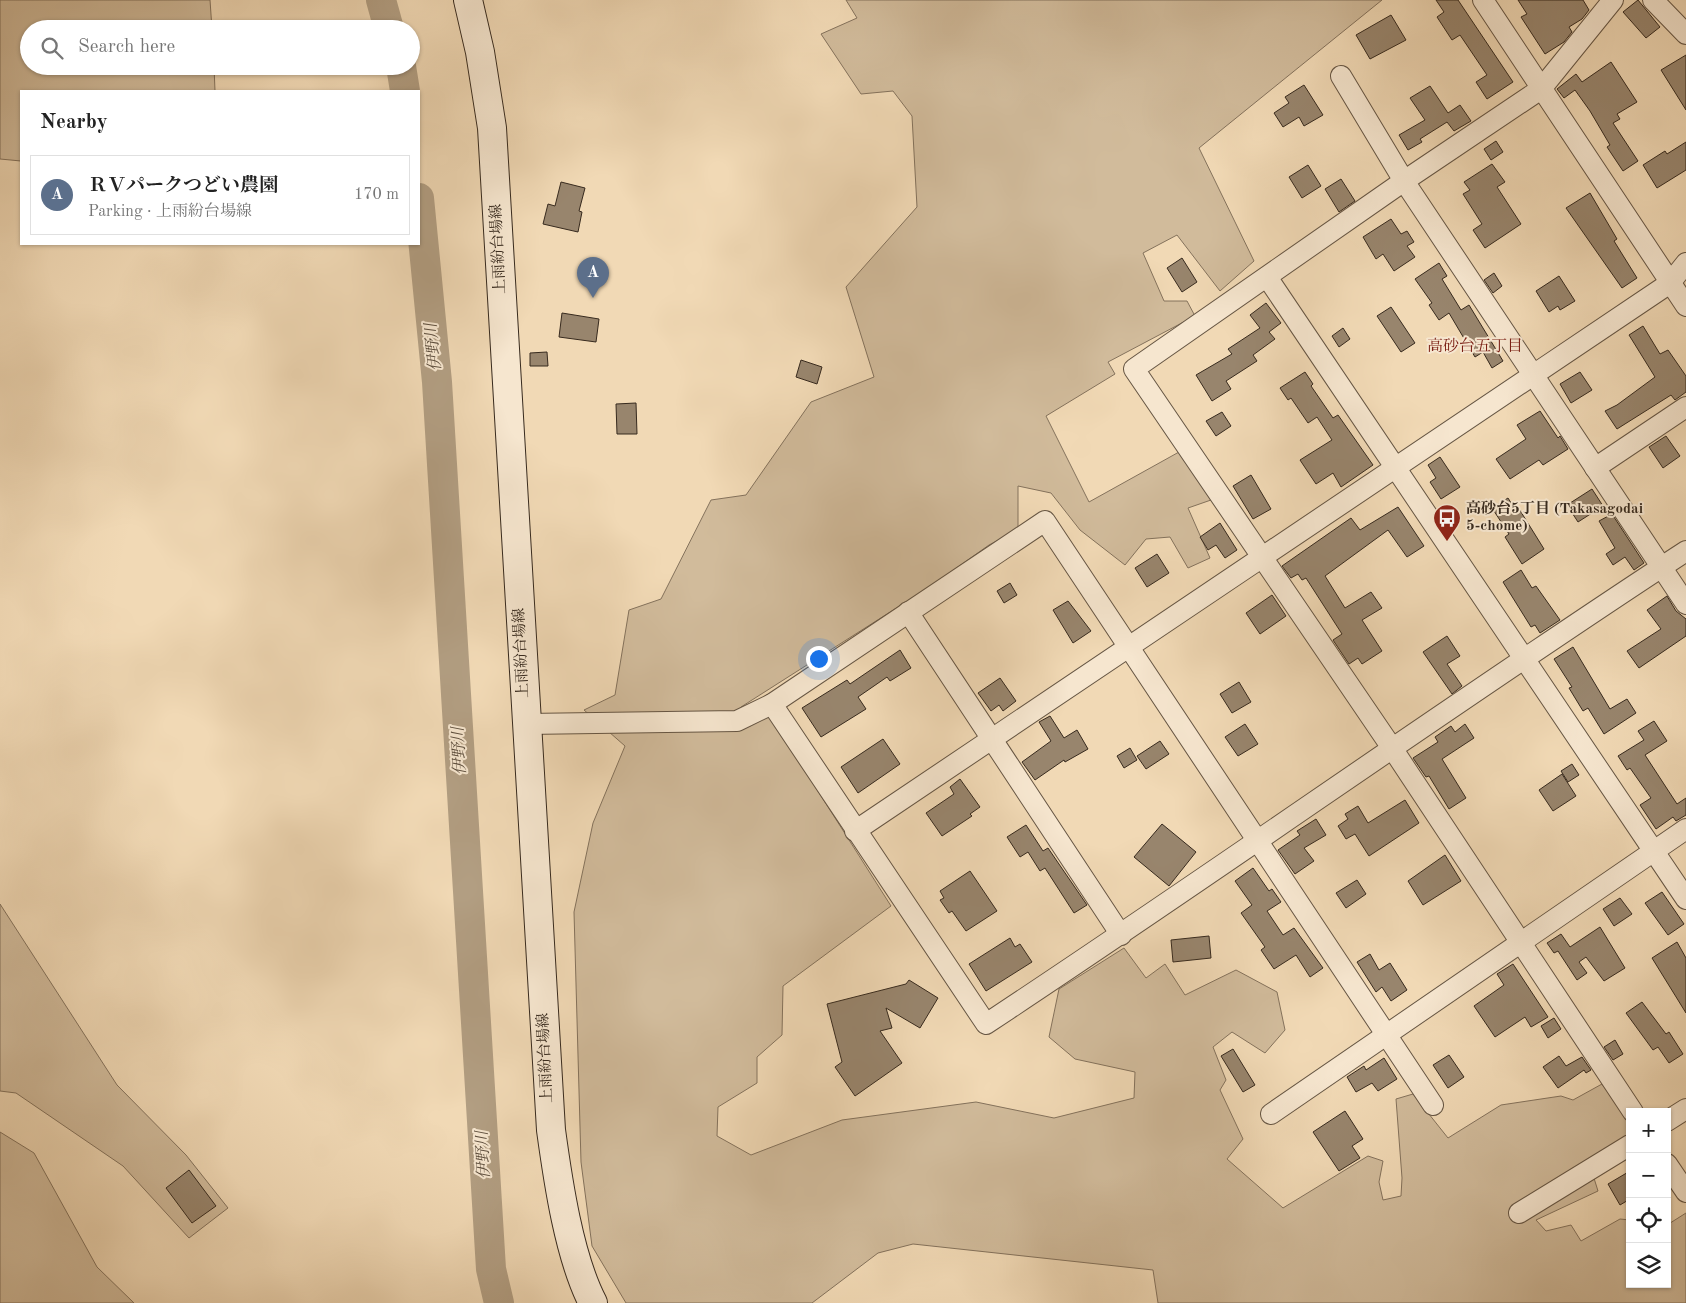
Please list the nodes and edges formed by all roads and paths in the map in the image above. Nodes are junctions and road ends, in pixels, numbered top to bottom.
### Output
1 (468, 0) edge
2 (1483, 0) edge
3 (1653, 0) edge
4 (1611, 1) edge
5 (1686, 34) edge
6 (1341, 76) dead end
7 (1541, 89) junction
8 (1404, 181) junction
9 (1686, 263) edge
10 (1267, 277) junction
11 (1670, 283) junction
12 (1686, 306) edge
13 (1532, 376) junction
14 (1686, 407) edge
15 (1397, 467) junction
16 (1595, 468) junction
17 (1686, 551) edge
18 (1261, 558) junction
19 (1661, 568) junction
20 (1686, 604) edge
21 (908, 612) junction
22 (1128, 648) junction
23 (1524, 659) junction
24 (772, 704) junction
25 (526, 724) junction
26 (992, 738) junction
27 (1392, 748) junction
28 (1686, 829) edge
29 (855, 831) junction
30 (1257, 840) junction
31 (1654, 851) junction
32 (1686, 899) edge
33 (1121, 935) junction
34 (1522, 943) junction
35 (1386, 1035) junction
36 (1433, 1105) dead end
37 (1630, 1108) edge
38 (1686, 1109) edge
39 (1271, 1114) dead end
40 (1671, 1118) edge
41 (1626, 1147) edge
42 (1671, 1170) edge
43 (1686, 1192) edge
44 (1518, 1213) dead end
45 (593, 1303) edge

1 - 25 main road, 上雨紛台場線
2 - 7 street
3 - 5 street
4 - 7 street
6 - 8 street
7 - 8 street
7 - 11 street
8 - 10 street
8 - 13 street
9 - 11 street
10 - 15 street
10 - 18 street
11 - 12 street
11 - 13 street
13 - 15 street
13 - 16 street
14 - 16 street
15 - 18 street
15 - 23 street
16 - 19 street
17 - 19 street
18 - 22 street
18 - 27 street
19 - 20 street
19 - 23 street
21 - 22 street
21 - 24 street
21 - 26 street
22 - 26 street
22 - 30 street
23 - 27 street
23 - 31 street
24 - 25 street
24 - 29 street
25 - 45 main road, 上雨紛台場線
26 - 29 street
26 - 33 street
27 - 30 street
27 - 34 street
28 - 31 street
29 - 33 street
30 - 33 street
30 - 35 street
31 - 32 street
31 - 34 street
34 - 35 street
34 - 37 street
35 - 36 street
35 - 39 street
38 - 40 street
41 - 44 street
42 - 43 street

